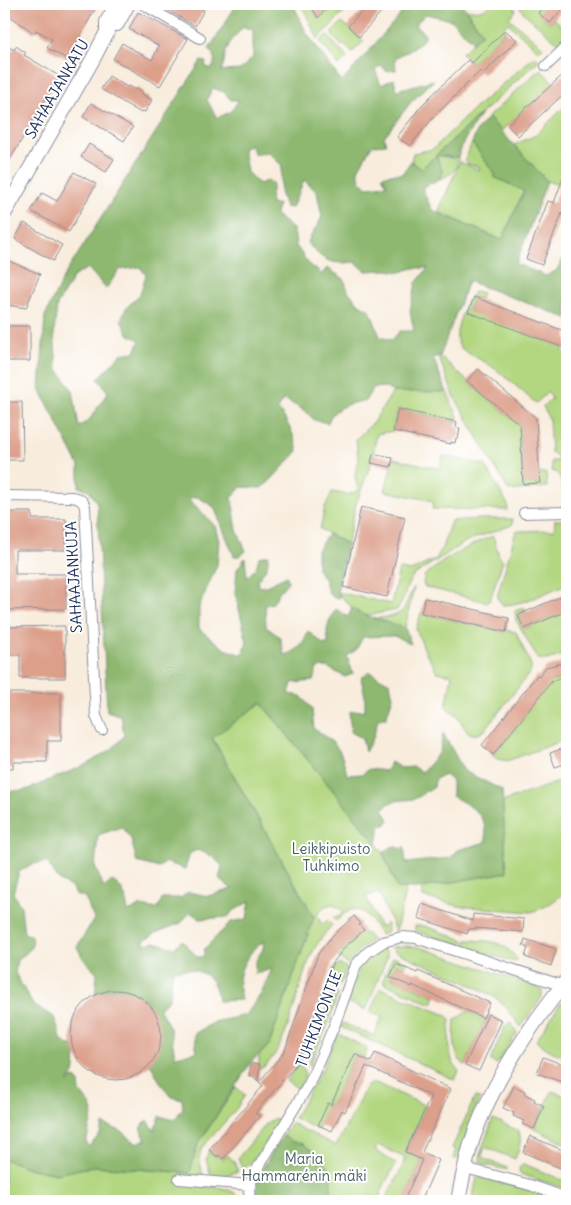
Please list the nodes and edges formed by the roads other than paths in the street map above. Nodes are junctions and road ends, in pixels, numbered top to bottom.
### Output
1 (117, 4) edge
2 (128, 4) edge
3 (143, 4) edge
4 (107, 32) junction
5 (200, 38) dead end
6 (567, 46) edge
7 (546, 66) dead end
8 (4, 214) edge
9 (4, 496) edge
10 (567, 512) edge
11 (524, 513) dead end
12 (102, 730) dead end
13 (566, 984) edge
14 (465, 1168) junction
15 (180, 1179) dead end
16 (250, 1184) junction
17 (567, 1198) edge
18 (250, 1201) edge
19 (458, 1201) edge

1 - 4 main road, SAHAAJANKATU
2 - 4 main road, SAHAAJANKATU
3 - 5 street
4 - 8 main road, SAHAAJANKATU
6 - 7 street
9 - 12 street, SAHAAJANKUJA
10 - 11 street
13 - 14 main road
13 - 16 street, TUHKIMONTIE
14 - 17 street
14 - 19 main road
15 - 16 street
16 - 18 street, TUHKIMONTIE

